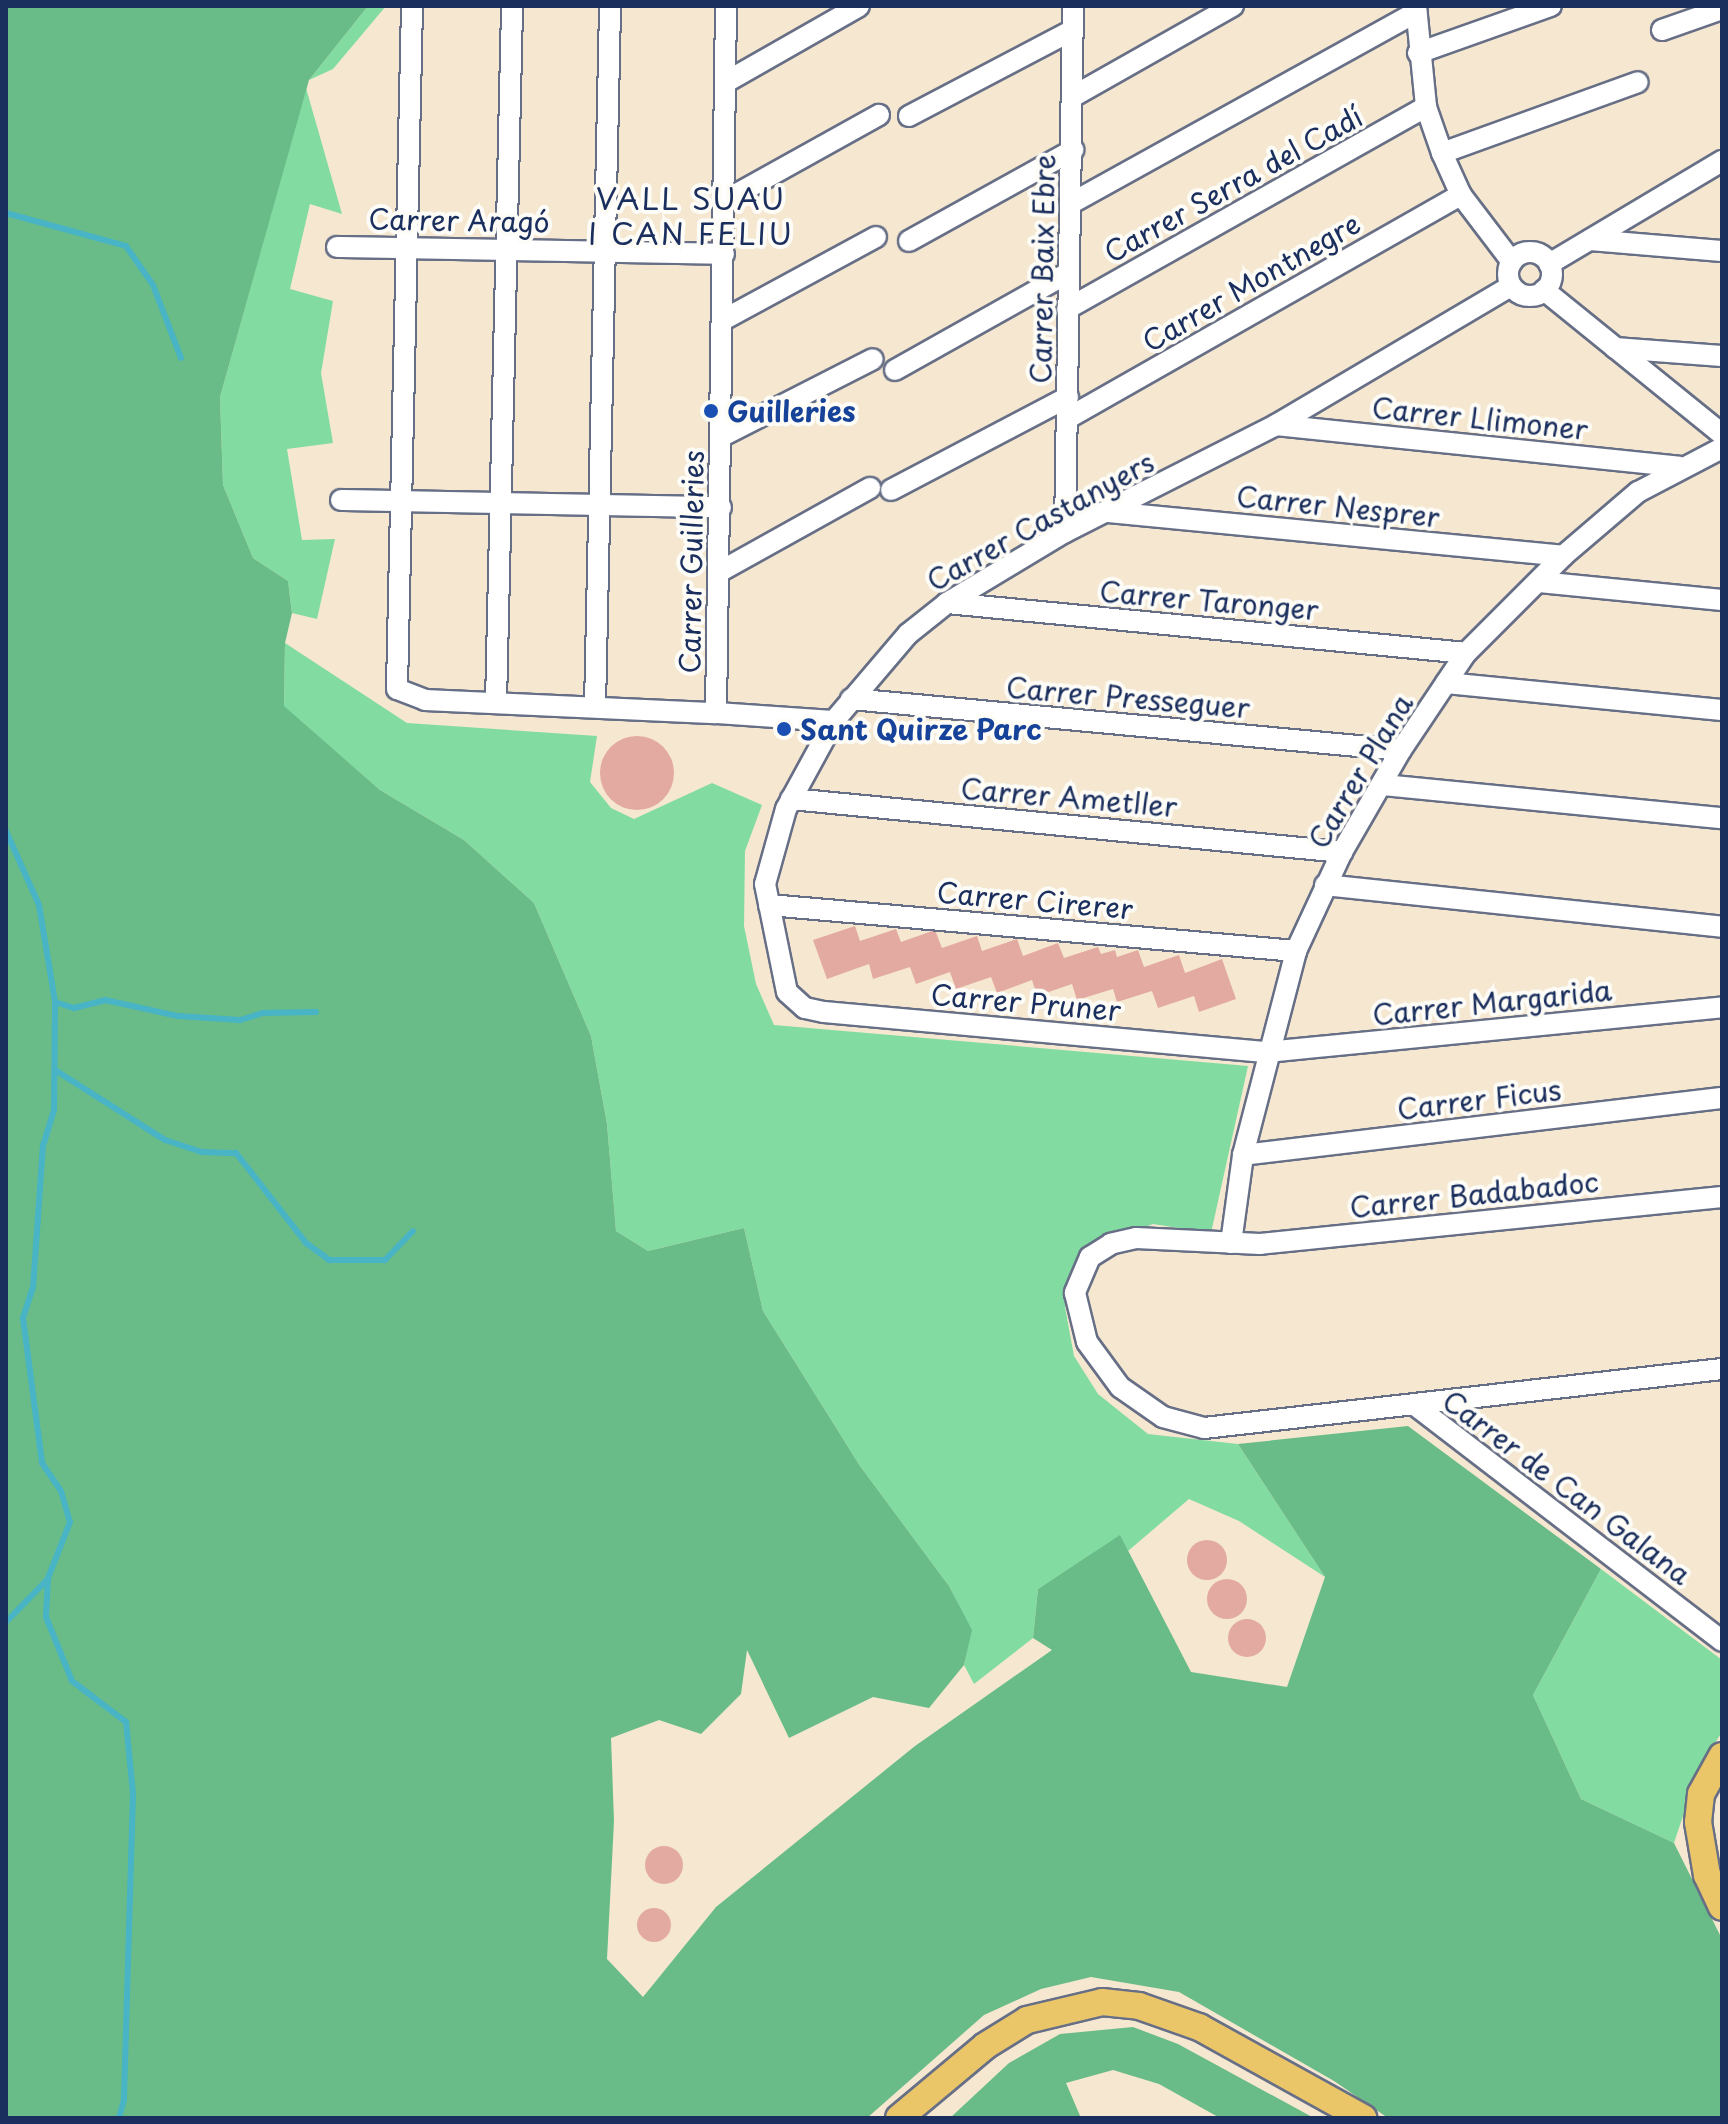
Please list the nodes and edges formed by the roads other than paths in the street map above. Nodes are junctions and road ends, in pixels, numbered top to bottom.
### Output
1 (412, 6) edge
2 (512, 6) edge
3 (610, 6) edge
4 (726, 6) edge
5 (859, 6) edge
6 (1073, 6) edge
7 (1233, 6) edge
8 (1551, 6) edge
9 (1416, 9) edge
10 (1722, 9) edge
11 (1073, 30) junction
12 (1662, 30) dead end
13 (1418, 53) junction
14 (726, 82) junction
15 (1638, 82) dead end
16 (1072, 97) junction
17 (1426, 107) junction
18 (879, 115) dead end
19 (909, 116) dead end
20 (1073, 150) junction
21 (1442, 153) junction
22 (1722, 161) edge
23 (1461, 195) junction
24 (726, 200) junction
25 (1070, 204) junction
26 (876, 237) dead end
27 (1590, 240) junction
28 (909, 241) dead end
29 (406, 245) junction
30 (337, 247) dead end
31 (505, 248) junction
32 (605, 251) junction
33 (1722, 251) edge
34 (724, 254) junction
35 (1512, 262) junction
36 (1549, 264) junction
37 (1068, 273) junction
38 (1511, 286) junction
39 (1544, 290) junction
40 (1067, 309) junction
41 (723, 320) junction
42 (1615, 348) junction
43 (1722, 356) edge
44 (873, 359) dead end
45 (895, 370) dead end
46 (1068, 397) junction
47 (1068, 418) junction
48 (1276, 425) junction
49 (1722, 434) edge
50 (722, 436) junction
51 (1722, 448) edge
52 (1679, 467) junction
53 (870, 488) dead end
54 (891, 490) dead end
55 (341, 500) dead end
56 (401, 501) junction
57 (498, 503) junction
58 (599, 505) junction
59 (721, 507) junction
60 (1108, 512) junction
61 (1065, 532) junction
62 (1563, 556) junction
63 (719, 572) junction
64 (1539, 582) junction
65 (1722, 600) edge
66 (947, 603) junction
67 (1466, 653) junction
68 (1446, 683) junction
69 (851, 699) junction
70 (496, 703) junction
71 (595, 707) junction
72 (1722, 710) edge
73 (716, 713) junction
74 (834, 721) junction
75 (1401, 750) junction
76 (1383, 785) junction
77 (791, 799) junction
78 (1722, 818) edge
79 (1342, 852) junction
80 (1325, 885) junction
81 (769, 905) junction
82 (1722, 927) edge
83 (1296, 951) junction
84 (787, 992) joint
85 (1722, 1007) edge
86 (1267, 1052) junction
87 (1722, 1098) edge
88 (1243, 1155) junction
89 (1722, 1197) edge
90 (1231, 1243) junction
91 (1722, 1369) edge
92 (1416, 1406) junction
93 (1722, 1641) edge
94 (1722, 1756) edge
95 (1722, 1907) edge
96 (899, 2118) edge
97 (1363, 2118) edge

1 - 29 street
2 - 31 street
3 - 32 street
4 - 14 street, Carrer Guilleries
5 - 14 street
6 - 11 street, Carrer Baix Ebre
7 - 16 street
8 - 13 street
9 - 13 street
9 - 25 street
10 - 12 street
11 - 16 street, Carrer Baix Ebre
11 - 19 street
13 - 17 street
14 - 24 street, Carrer Guilleries
15 - 21 street
16 - 20 street, Carrer Baix Ebre
17 - 21 street
17 - 40 street, Carrer Serra del Cadí
18 - 24 street
20 - 25 street, Carrer Baix Ebre
20 - 28 street
21 - 23 street
22 - 27 street
23 - 35 street
23 - 47 street, Carrer Montnegre
24 - 34 street, Carrer Guilleries
25 - 37 street, Carrer Baix Ebre
26 - 41 street
27 - 33 street
27 - 36 street
29 - 30 street, Carrer Aragó
29 - 31 street, Carrer Aragó
29 - 56 street
31 - 32 street, Carrer Aragó
31 - 57 street
32 - 34 street, Carrer Aragó
32 - 58 street
34 - 41 street, Carrer Guilleries
35 - 36 street
35 - 38 street
36 - 39 street
37 - 40 street, Carrer Baix Ebre
37 - 45 street
38 - 39 street
38 - 48 street, Carrer Castanyers
39 - 42 street
40 - 46 street, Carrer Baix Ebre
41 - 50 street, Carrer Guilleries
42 - 43 street
42 - 49 street
44 - 50 street
46 - 47 street, Carrer Baix Ebre
46 - 54 street
47 - 61 street, Carrer Baix Ebre
48 - 52 street, Carrer Llimoner
48 - 60 street, Carrer Castanyers
50 - 59 street, Carrer Guilleries
51 - 52 street, Carrer Plana
52 - 62 street, Carrer Plana
53 - 63 street
55 - 56 street
56 - 57 street
56 - 70 street
57 - 58 street
57 - 70 street
58 - 59 street
58 - 71 street
59 - 63 street, Carrer Guilleries
60 - 61 street, Carrer Castanyers
60 - 62 street, Carrer Nesprer
61 - 66 street, Carrer Castanyers
62 - 64 street, Carrer Plana
63 - 73 street, Carrer Guilleries
64 - 65 street
64 - 67 street, Carrer Plana
66 - 67 street, Carrer Taronger
66 - 69 street, Carrer Castanyers
67 - 68 street, Carrer Plana
68 - 72 street
68 - 75 street, Carrer Plana
69 - 74 street, Carrer Castanyers
69 - 75 street, Carrer Presseguer
70 - 71 street
71 - 73 street
73 - 74 street, Carrer Guilleries
74 - 77 street, Carrer Castanyers
75 - 76 street, Carrer Plana
76 - 78 street
76 - 79 street, Carrer Plana
77 - 79 street, Carrer Ametller
77 - 81 street, Carrer Castanyers
79 - 80 street, Carrer Plana
80 - 82 street
80 - 83 street, Carrer Plana
81 - 83 street, Carrer Cirerer
81 - 84 street, Carrer Castanyers
83 - 86 street, Carrer Plana
84 - 86 street, Carrer Pruner
85 - 86 street, Carrer Margarida
86 - 88 street, Carrer Plana
87 - 88 street, Carrer Ficus
88 - 90 street, Carrer Plana
89 - 90 street, Carrer Badabadoc
90 - 92 street, Carrer Badabadoc
91 - 92 street, Carrer Badabadoc
92 - 93 street, Carrer de Can Galana
94 - 95 main road
96 - 97 main road

